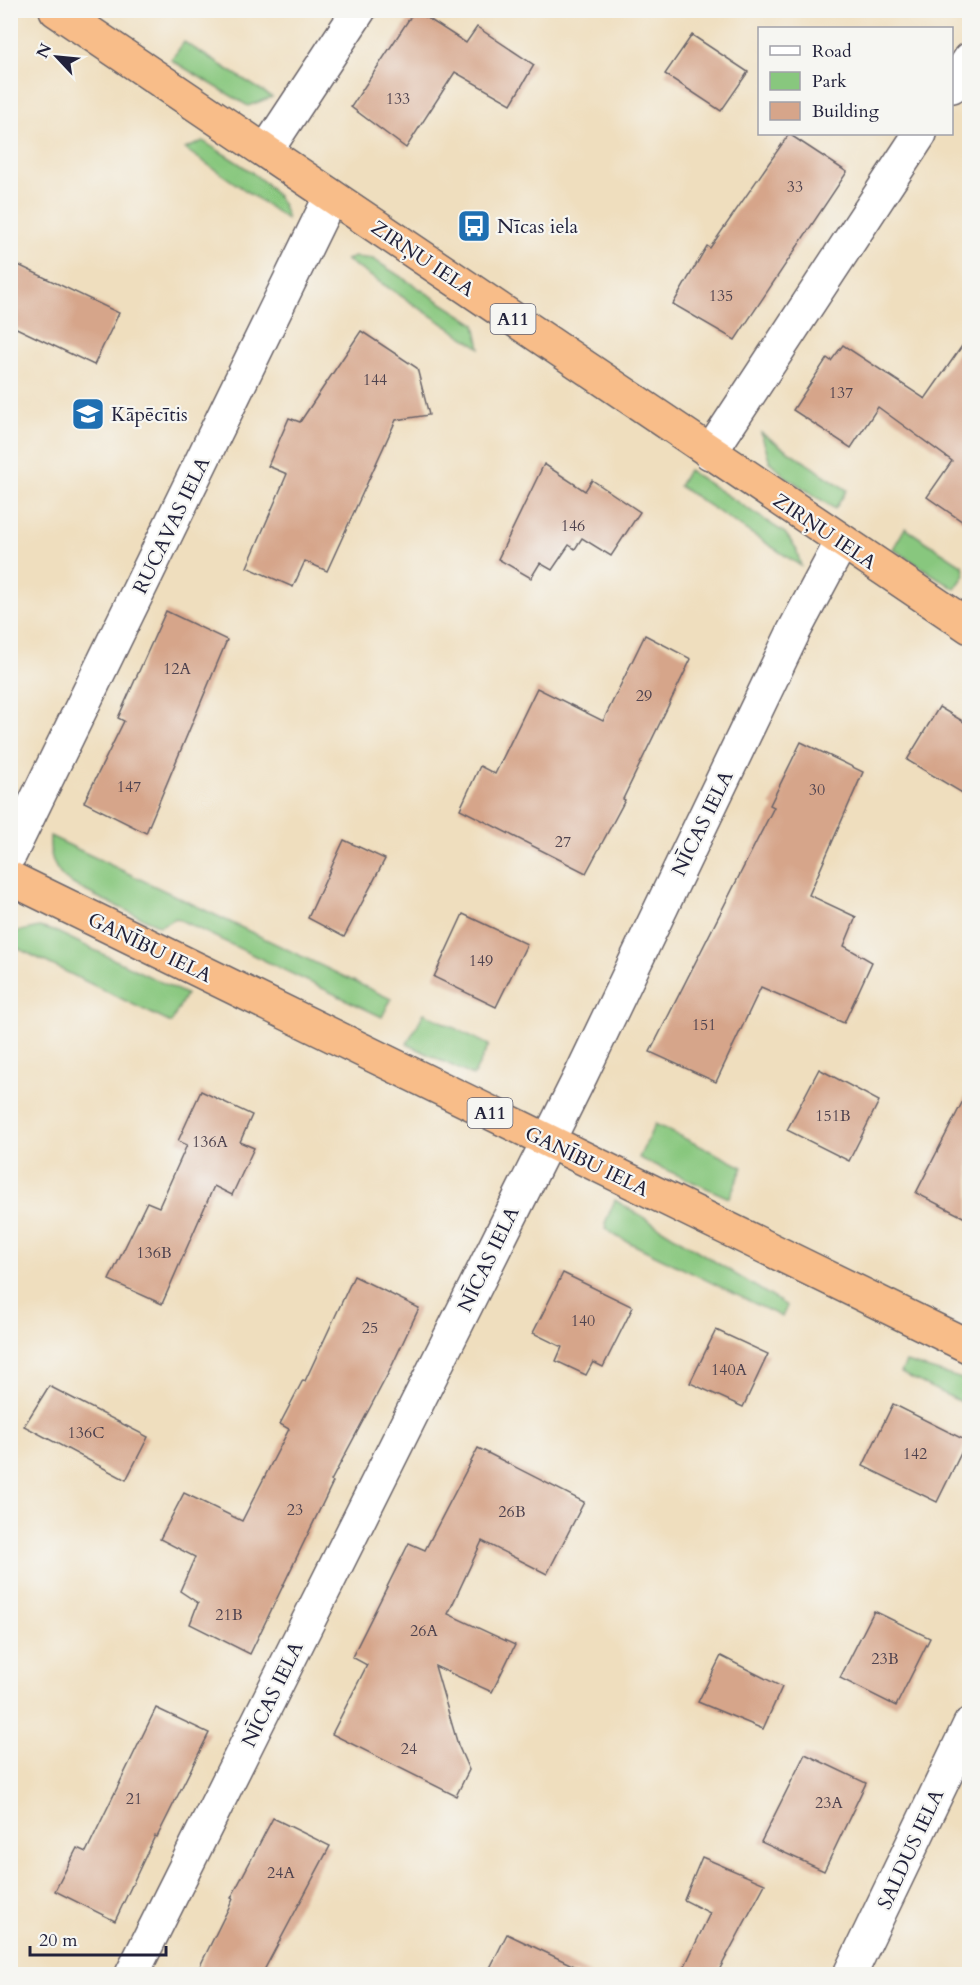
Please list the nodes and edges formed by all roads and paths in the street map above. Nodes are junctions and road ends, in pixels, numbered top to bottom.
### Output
1 (56, 10) edge
2 (359, 10) edge
3 (969, 59) edge
4 (953, 83) edge
5 (919, 135) edge
6 (266, 151) junction
7 (331, 196) junction
8 (710, 453) junction
9 (841, 543) junction
10 (969, 627) edge
11 (10, 854) edge
12 (10, 878) edge
13 (547, 1141) junction
14 (969, 1347) edge
15 (969, 1724) edge
16 (132, 1974) edge
17 (850, 1974) edge

1 - 6 highway, ZIRŅU IELA / A11
2 - 6 street
3 - 4 street
5 - 8 street
6 - 7 highway, ZIRŅU IELA / A11
7 - 8 highway, ZIRŅU IELA / A11
7 - 11 street, RUCAVAS IELA
8 - 9 highway, ZIRŅU IELA / A11
9 - 10 highway, ZIRŅU IELA / A11
9 - 13 street, NĪCAS IELA
12 - 13 highway, GANĪBU IELA / A11
13 - 14 highway, GANĪBU IELA / A11
13 - 16 street, NĪCAS IELA
15 - 17 street, SALDUS IELA

